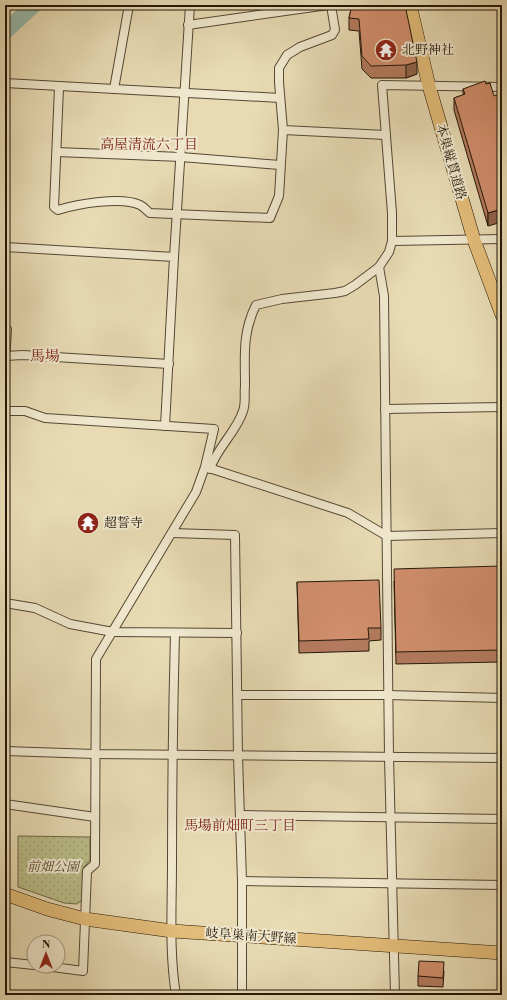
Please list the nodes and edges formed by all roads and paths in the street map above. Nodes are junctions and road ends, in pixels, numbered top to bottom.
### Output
1 (129, 5) edge
2 (190, 5) edge
3 (328, 5) edge
4 (331, 5) edge
5 (410, 5) edge
6 (418, 5) edge
7 (188, 25) junction
8 (5, 83) edge
9 (433, 86) junction
10 (59, 87) junction
11 (502, 87) edge
12 (114, 89) junction
13 (183, 92) junction
14 (280, 98) junction
15 (283, 130) junction
16 (386, 135) junction
17 (57, 152) junction
18 (181, 157) junction
19 (280, 164) junction
20 (177, 215) junction
21 (502, 239) edge
22 (479, 240) junction
23 (392, 241) junction
24 (5, 247) edge
25 (174, 257) junction
26 (379, 267) junction
27 (502, 291) edge
28 (502, 315) edge
29 (5, 329) edge
30 (5, 356) edge
31 (5, 363) edge
32 (169, 364) junction
33 (502, 407) edge
34 (385, 409) junction
35 (5, 411) edge
36 (165, 426) junction
37 (208, 468) junction
38 (172, 533) junction
39 (502, 533) edge
40 (387, 536) junction
41 (5, 603) edge
42 (113, 632) junction
43 (237, 632) junction
44 (174, 633) junction
45 (238, 695) junction
46 (388, 695) junction
47 (502, 698) edge
48 (5, 751) edge
49 (95, 754) junction
50 (172, 755) junction
51 (238, 756) junction
52 (389, 756) junction
53 (502, 758) edge
54 (5, 804) edge
55 (240, 815) junction
56 (95, 817) junction
57 (390, 818) junction
58 (502, 819) edge
59 (242, 881) junction
60 (391, 883) junction
61 (502, 885) edge
62 (5, 894) edge
63 (85, 919) junction
64 (172, 931) junction
65 (243, 936) junction
66 (394, 946) junction
67 (502, 954) edge
68 (5, 962) edge
69 (26, 964) edge
70 (66, 969) edge
71 (176, 995) edge
72 (242, 995) edge
73 (395, 995) edge

1 - 12 street
2 - 7 street
3 - 7 street
4 - 14 street
5 - 9 main road, 本巣縦貫道路
6 - 9 main road, 本巣縦貫道路
7 - 13 street
8 - 10 street
9 - 11 street
9 - 16 street
9 - 22 main road, 本巣縦貫道路
10 - 12 street
10 - 17 street
12 - 13 street
13 - 14 street
13 - 18 street
14 - 15 street
15 - 16 street
15 - 19 street
16 - 23 street
17 - 18 street
17 - 20 street
18 - 19 street
18 - 20 street
19 - 20 street
20 - 25 street
21 - 22 street
22 - 23 street
22 - 27 main road, 本巣縦貫道路
22 - 28 main road, 本巣縦貫道路
23 - 26 street
24 - 25 street
25 - 32 street
26 - 34 street
26 - 37 street
29 - 30 street
30 - 31 street
30 - 32 street
32 - 36 street
33 - 34 street
34 - 40 street
35 - 36 street
36 - 37 street
37 - 38 street
37 - 40 street
38 - 42 street
38 - 43 street
39 - 40 street
40 - 46 street
41 - 42 street
42 - 44 street
42 - 49 street
43 - 44 street
43 - 45 street
44 - 50 street
45 - 46 street
45 - 51 street
46 - 47 street
46 - 52 street
48 - 49 street
49 - 50 street
49 - 56 street
50 - 51 street
50 - 64 street
51 - 52 street
51 - 55 street
52 - 53 street
52 - 57 street
54 - 56 street
55 - 57 street
55 - 59 street
56 - 63 street
57 - 58 street
57 - 60 street
59 - 60 street
59 - 65 street
60 - 61 street
60 - 66 street
62 - 63 main road, 岐阜巣南大野線
63 - 64 main road, 岐阜巣南大野線
63 - 70 street
64 - 65 main road, 岐阜巣南大野線
64 - 71 street
65 - 66 main road, 岐阜巣南大野線
65 - 72 street
66 - 67 main road, 岐阜巣南大野線
66 - 73 street
68 - 69 street

